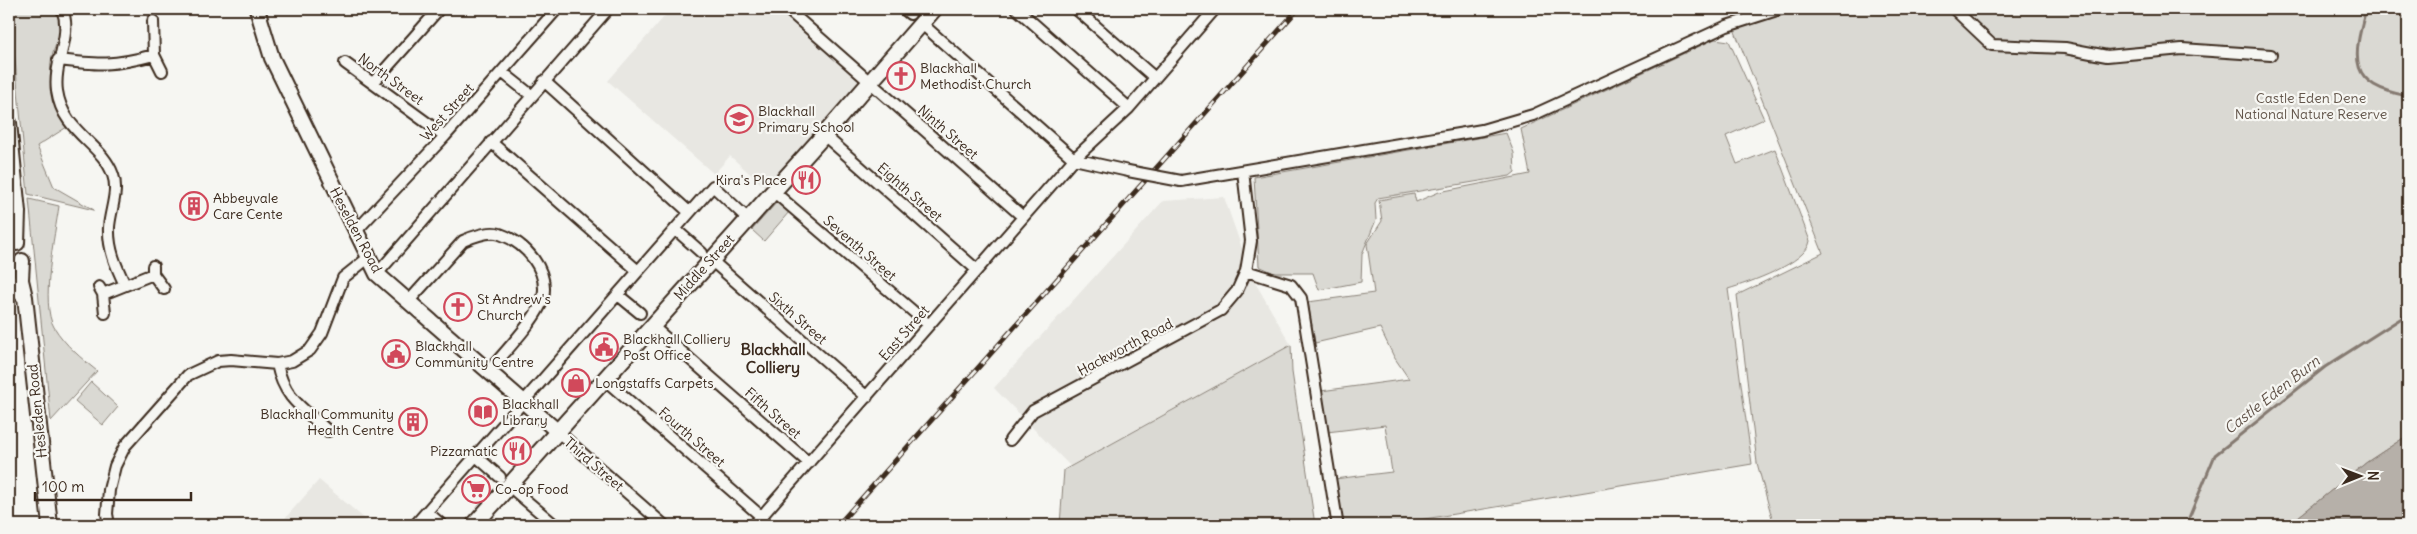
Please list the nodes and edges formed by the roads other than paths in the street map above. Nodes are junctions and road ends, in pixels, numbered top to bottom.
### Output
1 (62, 9) edge
2 (257, 9) edge
3 (439, 9) edge
4 (557, 9) edge
5 (608, 9) edge
6 (786, 9) edge
7 (934, 9) edge
8 (1017, 9) edge
9 (1076, 9) edge
10 (1215, 9) edge
11 (1780, 9) edge
12 (1954, 9) edge
13 (912, 15) edge
14 (154, 21) dead end
15 (154, 55) junction
16 (2270, 55) dead end
17 (58, 60) junction
18 (345, 63) dead end
19 (162, 71) dead end
20 (502, 72) junction
21 (1155, 78) junction
22 (544, 82) junction
23 (870, 82) junction
24 (373, 83) junction
25 (531, 95) junction
26 (1130, 108) junction
27 (9, 123) edge
28 (824, 135) junction
29 (445, 136) junction
30 (491, 142) junction
31 (1074, 159) junction
32 (1243, 171) junction
33 (773, 191) junction
34 (17, 201) junction
35 (689, 212) junction
36 (1023, 217) junction
37 (748, 219) junction
38 (9, 224) edge
39 (675, 229) junction
40 (355, 232) junction
41 (13, 242) edge
42 (706, 256) junction
43 (368, 258) junction
44 (22, 261) junction
45 (977, 270) junction
46 (9, 271) edge
47 (638, 271) junction
48 (1246, 272) junction
49 (377, 274) junction
50 (9, 280) edge
51 (125, 285) junction
52 (164, 289) dead end
53 (618, 295) junction
54 (25, 297) junction
55 (408, 302) junction
56 (105, 313) dead end
57 (640, 313) dead end
58 (651, 325) junction
59 (929, 325) junction
60 (277, 364) junction
61 (488, 372) junction
62 (604, 378) junction
63 (867, 397) junction
64 (523, 402) junction
65 (328, 431) dead end
66 (557, 431) junction
67 (1010, 440) dead end
68 (476, 456) junction
69 (809, 463) junction
70 (500, 477) dead end
71 (516, 492) dead end
72 (427, 512) junction
73 (762, 517) junction
74 (1336, 521) dead end
75 (50, 525) edge
76 (109, 525) edge
77 (415, 525) edge
78 (442, 525) edge
79 (474, 525) edge
80 (555, 525) edge
81 (664, 525) edge
82 (754, 525) edge

1 - 17 street
2 - 40 street, Heselden Road
3 - 24 street
4 - 20 street, West Street
5 - 22 street
6 - 23 street, Ninth Street
7 - 13 main road, Middle Street
8 - 26 street
9 - 21 street
10 - 21 street, East Street
11 - 32 street
12 - 16 street
13 - 23 main road, Middle Street
13 - 31 street
14 - 15 street
15 - 17 street
15 - 19 street
17 - 51 street
18 - 24 street, North Street
20 - 25 street
20 - 29 street, West Street
21 - 26 street, East Street
22 - 25 street
22 - 35 street
23 - 28 main road, Middle Street
23 - 36 street, Ninth Street
24 - 29 street, North Street
25 - 30 street
26 - 31 street, East Street
27 - 34 street
28 - 33 main road, Middle Street
28 - 45 street, Eighth Street
29 - 40 street, West Street
30 - 47 street
30 - 49 street
31 - 32 street, bridge
31 - 36 street, East Street
32 - 48 street, Hackworth Road
33 - 37 main road, Middle Street
33 - 59 street, Seventh Street
34 - 38 street
34 - 41 street, Hesleden Road
35 - 37 street
35 - 39 street
36 - 45 street, East Street
37 - 42 main road, Middle Street
39 - 42 street, Sixth Street
39 - 47 street
40 - 43 street, Heselden Road
41 - 44 street, Hesleden Road
42 - 58 main road, Middle Street
42 - 63 street, Sixth Street
43 - 49 street, Heselden Road
43 - 60 street
44 - 46 street
44 - 54 street, Hesleden Road
45 - 59 street, East Street
47 - 53 street
48 - 67 street, Hackworth Road
48 - 74 street
49 - 55 street, Heselden Road
50 - 54 street
51 - 52 street
51 - 56 street
53 - 57 street
53 - 64 street
54 - 75 street, Hesleden Road
55 - 61 street, Heselden Road
55 - 61 street
58 - 62 main road, Middle Street
58 - 69 street, Fifth Street
59 - 63 street, East Street
60 - 65 street
60 - 76 street
61 - 64 street, Heselden Road
62 - 66 main road, Middle Street
62 - 73 street, Fourth Street
63 - 69 street, East Street
64 - 66 street, Third Street
64 - 68 street
66 - 79 main road, Middle Street
66 - 81 street, Third Street
68 - 70 street
68 - 72 street
69 - 73 street, East Street
71 - 80 street
72 - 77 street
72 - 78 street
73 - 82 street, East Street

